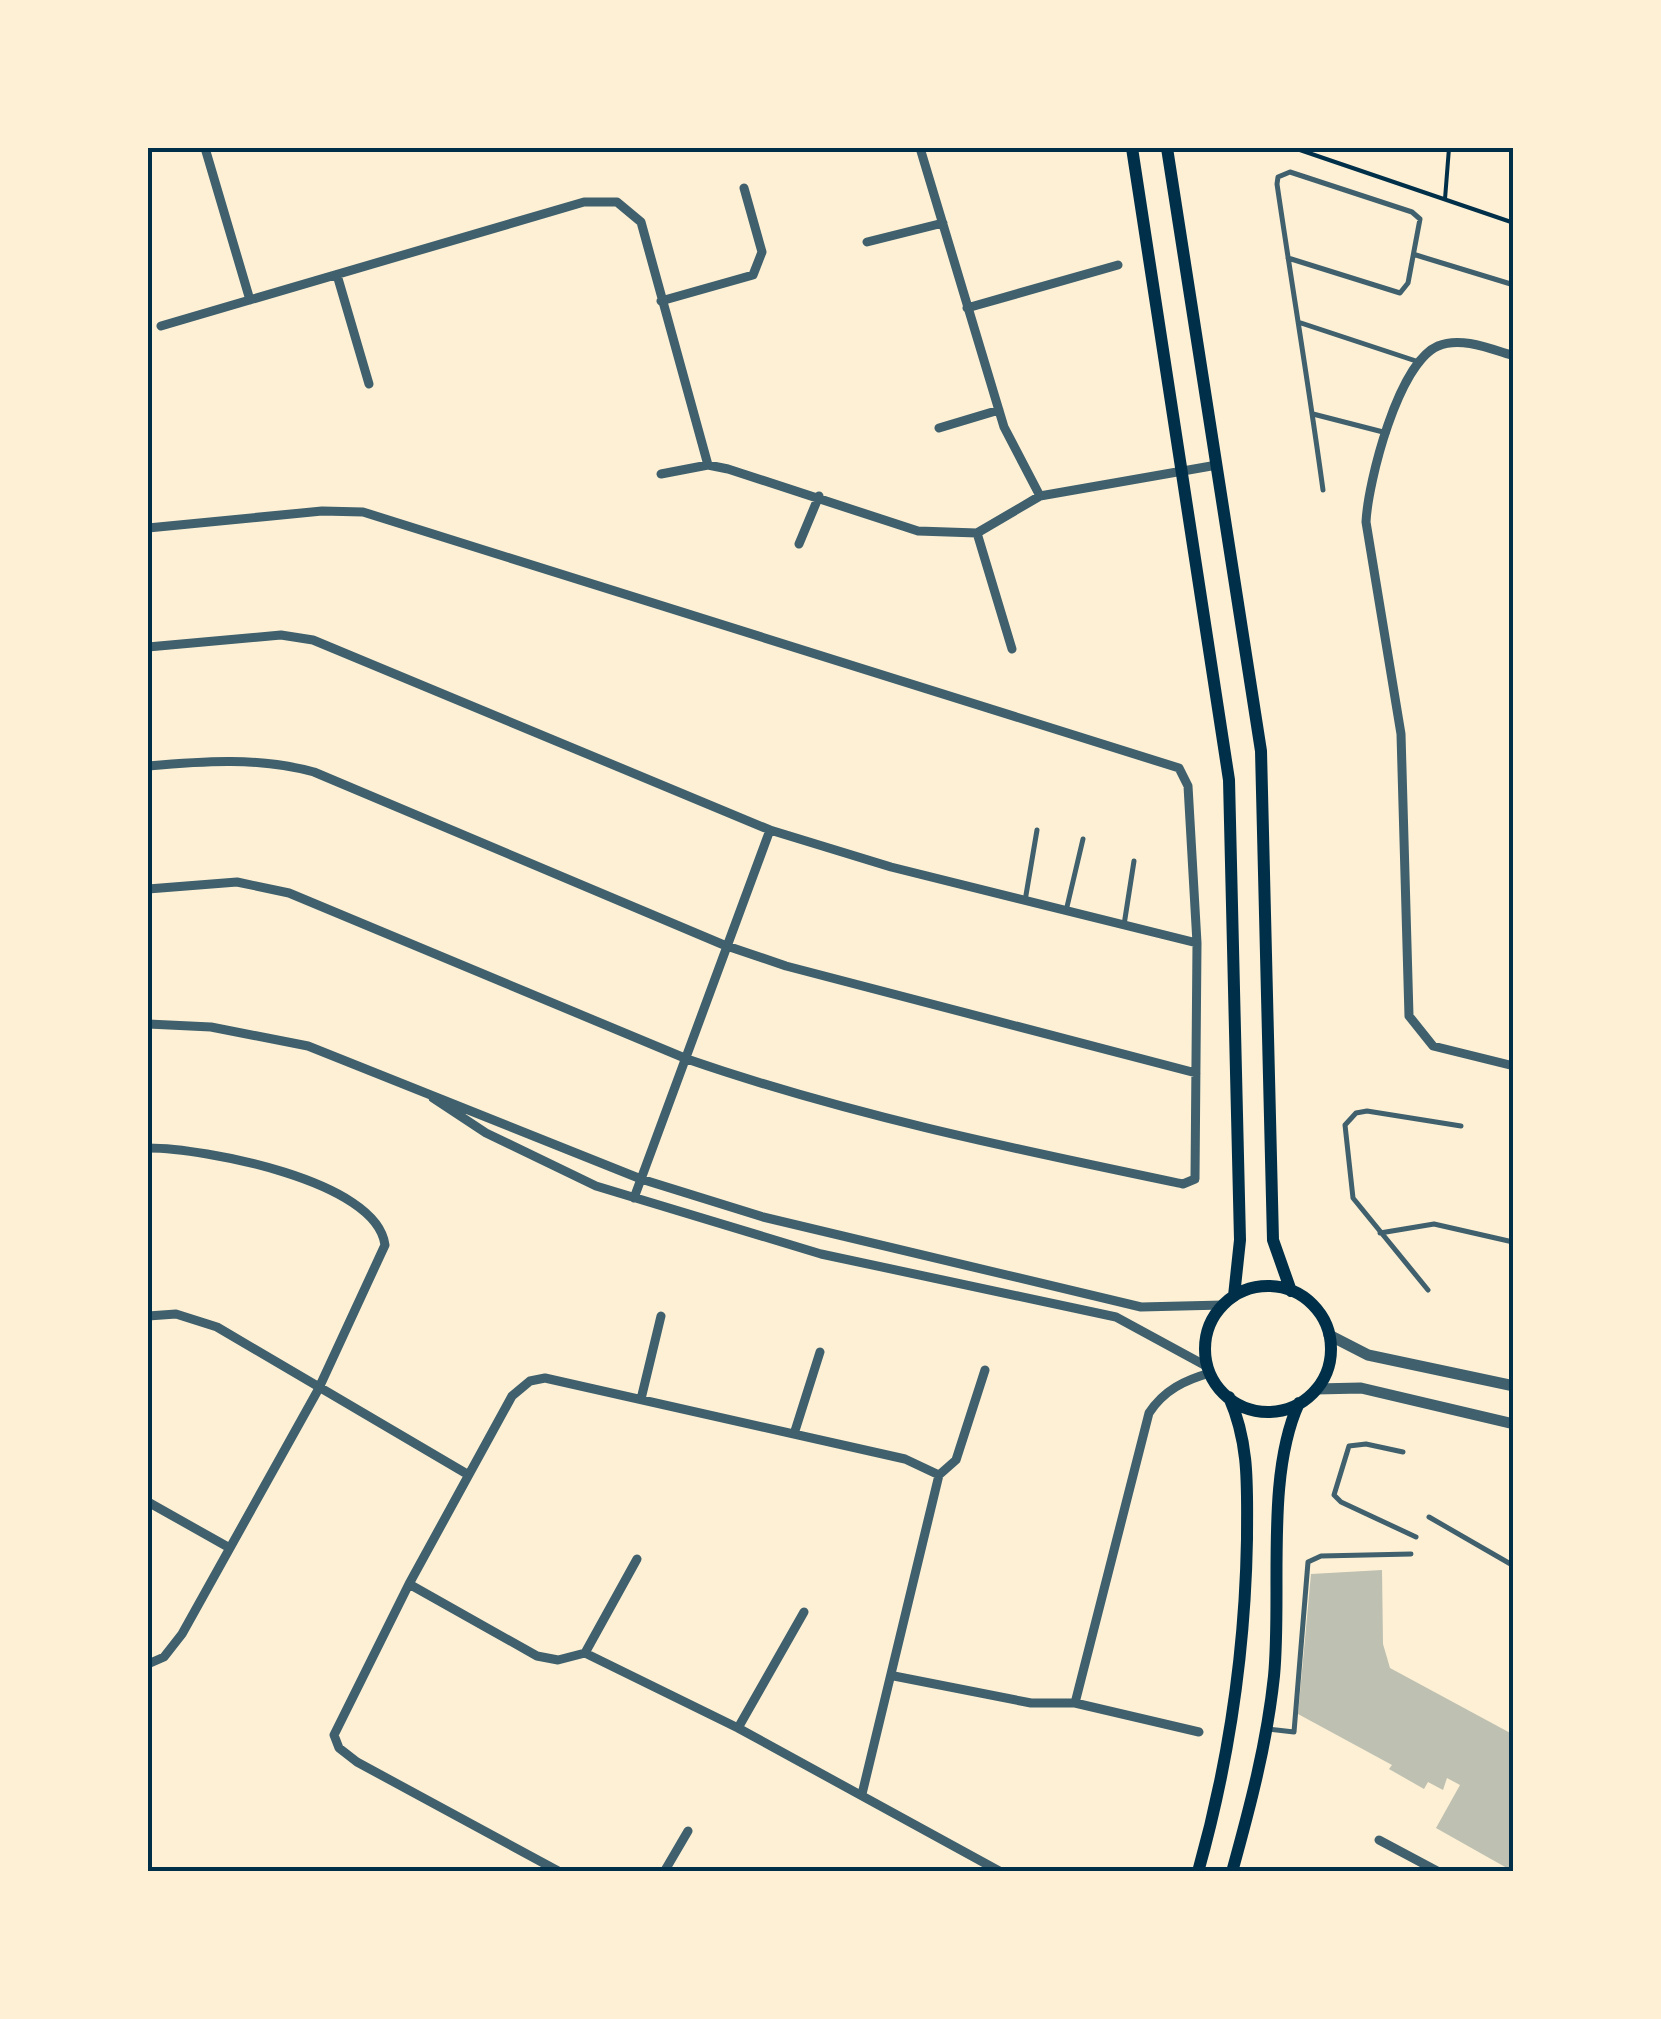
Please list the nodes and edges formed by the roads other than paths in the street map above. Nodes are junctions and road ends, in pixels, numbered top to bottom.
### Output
1 (205, 148) edge
2 (920, 148) edge
3 (1132, 148) edge
4 (1167, 148) edge
5 (744, 188) dead end
6 (943, 223) junction
7 (868, 242) dead end
8 (1415, 255) junction
9 (1288, 258) junction
10 (1118, 265) dead end
11 (336, 275) junction
12 (1514, 285) edge
13 (250, 300) junction
14 (661, 301) junction
15 (967, 308) junction
16 (1300, 323) junction
17 (161, 326) dead end
18 (1514, 340) edge
19 (1512, 356) edge
20 (1419, 362) junction
21 (369, 384) dead end
22 (999, 410) junction
23 (1313, 414) junction
24 (939, 428) dead end
25 (1387, 433) junction
26 (708, 465) junction
27 (1217, 465) junction
28 (1182, 469) junction
29 (662, 474) dead end
30 (1323, 490) dead end
31 (818, 496) junction
32 (1040, 496) junction
33 (148, 528) edge
34 (977, 533) junction
35 (799, 544) dead end
36 (148, 647) edge
37 (1012, 649) dead end
38 (148, 766) edge
39 (770, 830) junction
40 (1037, 830) dead end
41 (1083, 839) dead end
42 (1134, 861) dead end
43 (148, 888) edge
44 (1025, 900) junction
45 (1066, 911) junction
46 (1124, 925) junction
47 (1197, 942) junction
48 (724, 946) junction
49 (148, 1024) edge
50 (686, 1059) junction
51 (1514, 1066) edge
52 (1196, 1073) junction
53 (415, 1087) junction
54 (1461, 1126) dead end
55 (148, 1148) edge
56 (641, 1178) junction
57 (634, 1198) junction
58 (1380, 1233) junction
59 (1514, 1242) edge
60 (1428, 1290) dead end
61 (1291, 1291) junction
62 (1228, 1300) junction
63 (148, 1316) edge
64 (661, 1316) dead end
65 (1329, 1335) junction
66 (820, 1352) dead end
67 (984, 1370) dead end
68 (1209, 1370) junction
69 (1514, 1386) edge
70 (1316, 1388) junction
71 (318, 1390) junction
72 (1228, 1397) junction
73 (642, 1399) junction
74 (1299, 1403) junction
75 (1514, 1424) edge
76 (794, 1434) junction
77 (1403, 1452) dead end
78 (468, 1474) junction
79 (938, 1474) junction
80 (148, 1502) edge
81 (1429, 1517) dead end
82 (1416, 1537) dead end
83 (228, 1547) junction
84 (1411, 1554) dead end
85 (637, 1559) dead end
86 (1514, 1566) edge
87 (409, 1584) junction
88 (804, 1612) dead end
89 (585, 1652) junction
90 (148, 1664) edge
91 (894, 1676) junction
92 (1075, 1703) junction
93 (738, 1728) junction
94 (1267, 1729) junction
95 (1199, 1732) dead end
96 (862, 1794) junction
97 (688, 1830) dead end
98 (1379, 1840) dead end
99 (560, 1872) edge
100 (664, 1872) edge
101 (1001, 1872) edge
102 (1198, 1872) edge
103 (1232, 1872) edge
104 (1440, 1872) edge

1 - 13 street
2 - 6 street
3 - 28 main road
4 - 27 main road
5 - 14 street
6 - 7 street
6 - 15 street
8 - 9 lane
8 - 9 lane
8 - 12 lane
9 - 16 lane
10 - 15 street
11 - 13 street
11 - 14 street
11 - 21 street
13 - 17 street
14 - 26 street
15 - 22 street
16 - 20 lane
16 - 23 lane
18 - 19 lane
19 - 20 street
20 - 25 street
22 - 24 street
22 - 32 street
23 - 25 lane
23 - 30 lane
25 - 51 street
26 - 29 street
26 - 31 street
27 - 28 street
27 - 61 main road
28 - 32 street
28 - 62 main road
31 - 34 street
31 - 35 street
32 - 34 street
33 - 47 street
34 - 37 street
36 - 39 street
38 - 48 street
39 - 44 street
39 - 48 street
40 - 44 lane
41 - 45 lane
42 - 46 lane
43 - 50 street
44 - 45 street
45 - 46 street
46 - 47 street
47 - 52 street
48 - 50 street
48 - 52 street
49 - 53 street
50 - 52 street
50 - 56 street
53 - 56 street
53 - 57 street
54 - 58 lane
55 - 71 street
56 - 57 street
56 - 62 street
57 - 68 street
58 - 59 lane
58 - 60 lane
61 - 62 main road
61 - 65 main road
62 - 68 main road
63 - 71 street
64 - 73 street
65 - 69 street
65 - 70 main road
66 - 76 street
67 - 79 street
68 - 72 main road
68 - 92 street
70 - 74 main road
70 - 75 street
71 - 78 street
71 - 83 street
72 - 74 main road
72 - 102 main road
73 - 76 street
73 - 78 street
74 - 94 main road
76 - 79 street
77 - 82 lane
78 - 87 street
79 - 91 street
80 - 83 street
81 - 86 lane
83 - 90 street
84 - 94 lane
85 - 89 street
87 - 89 street
87 - 99 street
88 - 93 street
89 - 93 street
91 - 92 street
91 - 96 street
92 - 95 street
93 - 96 street
94 - 103 main road
96 - 101 street
97 - 100 street
98 - 104 street

